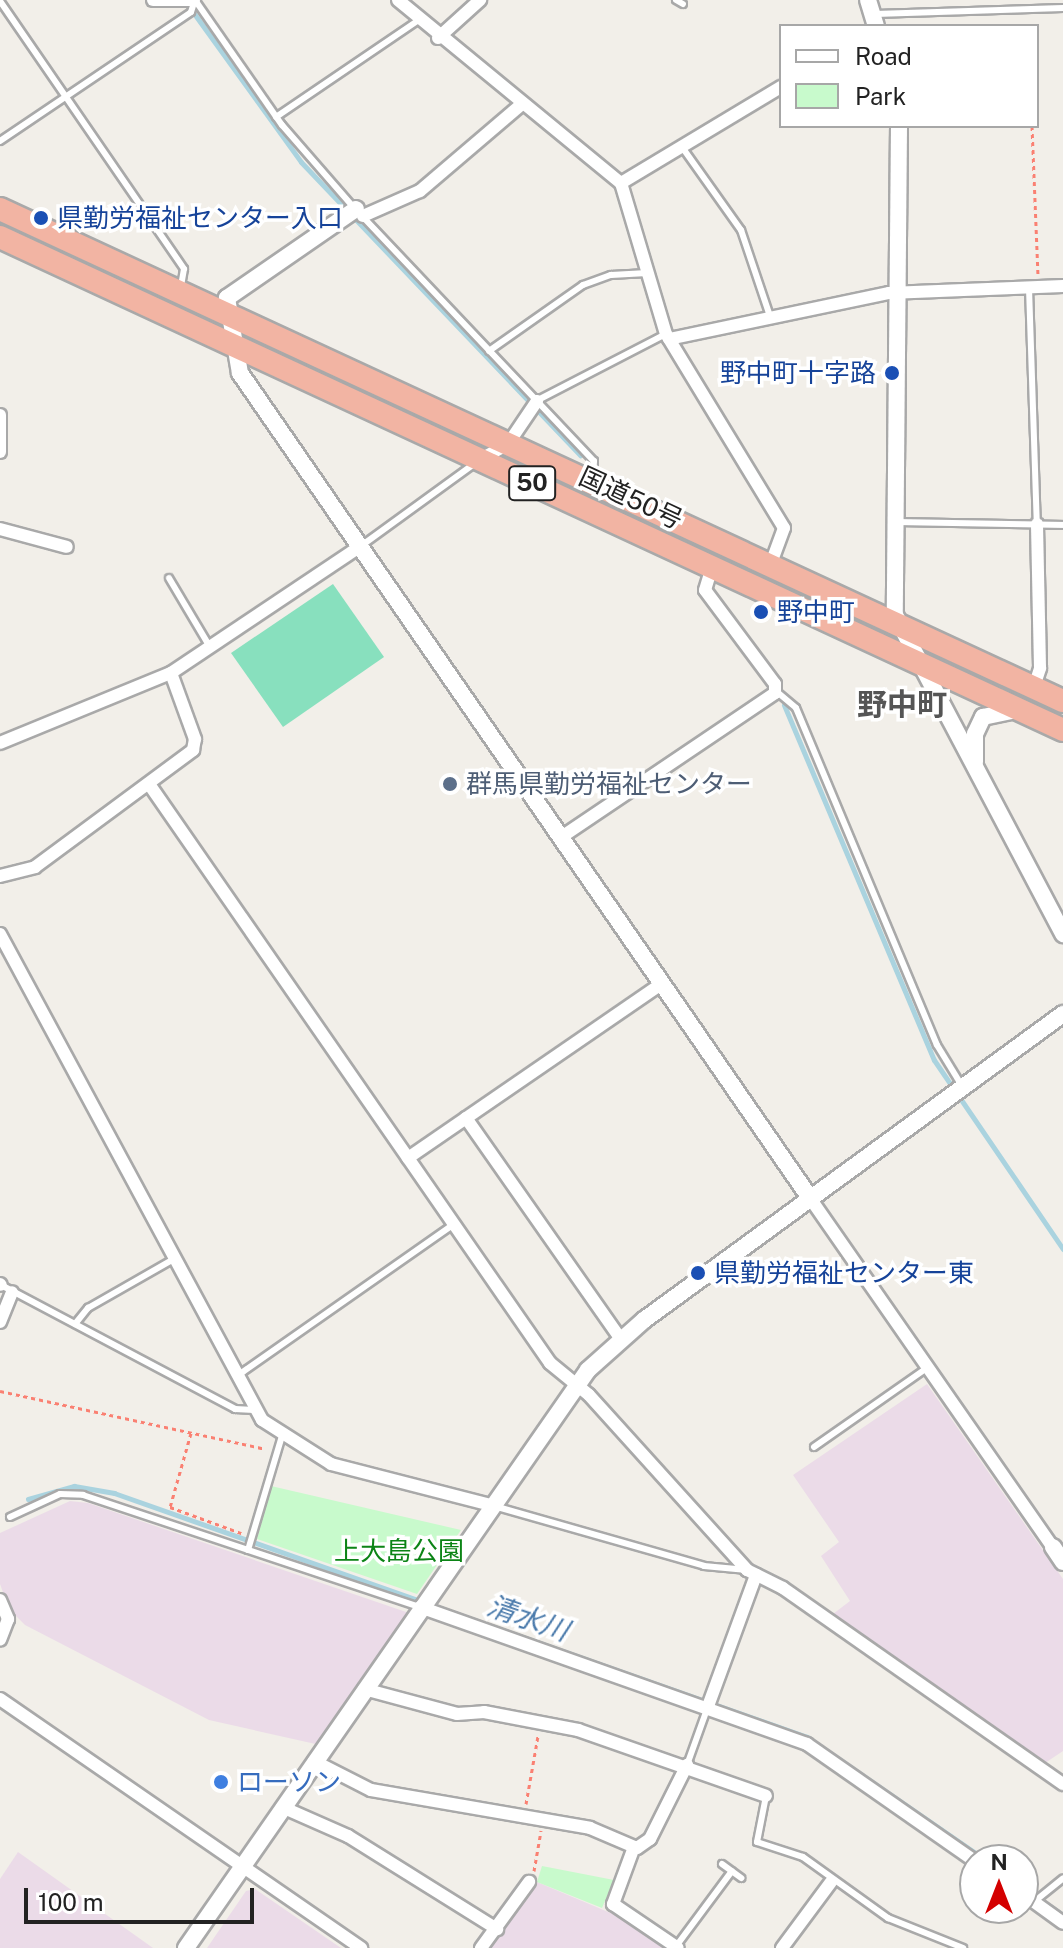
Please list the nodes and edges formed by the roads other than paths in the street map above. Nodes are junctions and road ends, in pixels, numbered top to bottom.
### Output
1 (153, 0) edge
2 (195, 0) edge
3 (398, 0) edge
4 (480, 0) edge
5 (0, 1) edge
6 (1063, 8) edge
7 (871, 18) edge
8 (417, 21) junction
9 (438, 38) junction
10 (779, 88) edge
11 (64, 97) junction
12 (522, 104) junction
13 (276, 117) junction
14 (899, 128) edge
15 (0, 141) edge
16 (680, 143) junction
17 (621, 183) junction
18 (0, 209) edge
19 (359, 213) junction
20 (0, 237) edge
21 (647, 273) junction
22 (1063, 286) edge
23 (1034, 287) junction
24 (901, 292) junction
25 (178, 293) junction
26 (225, 313) junction
27 (770, 316) junction
28 (667, 337) junction
29 (230, 343) junction
30 (489, 351) junction
31 (537, 401) junction
32 (0, 415) edge
33 (508, 444) junction
34 (0, 452) edge
35 (481, 459) junction
36 (592, 484) junction
37 (898, 522) junction
38 (1037, 524) junction
39 (1063, 525) edge
40 (0, 529) edge
41 (67, 547) dead end
42 (358, 548) junction
43 (770, 566) junction
44 (712, 567) junction
45 (169, 578) dead end
46 (898, 625) junction
47 (210, 647) junction
48 (921, 663) junction
49 (171, 673) junction
50 (1034, 687) junction
51 (776, 691) junction
52 (1063, 701) edge
53 (1020, 710) junction
54 (1063, 730) edge
55 (0, 743) edge
56 (976, 766) junction
57 (149, 784) junction
58 (560, 838) junction
59 (0, 876) edge
60 (1062, 928) edge
61 (0, 934) edge
62 (661, 984) junction
63 (1063, 1014) edge
64 (963, 1087) junction
65 (466, 1118) junction
66 (408, 1158) junction
67 (810, 1198) junction
68 (454, 1224) junction
69 (174, 1259) junction
70 (4, 1287) edge
71 (0, 1322) edge
72 (75, 1324) junction
73 (620, 1338) junction
74 (927, 1368) junction
75 (235, 1378) junction
76 (574, 1385) junction
77 (254, 1410) junction
78 (282, 1436) junction
79 (814, 1447) dead end
80 (491, 1505) junction
81 (10, 1517) dead end
82 (1053, 1547) joint
83 (248, 1550) junction
84 (1063, 1562) edge
85 (752, 1573) junction
86 (0, 1600) edge
87 (420, 1607) junction
88 (0, 1640) edge
89 (364, 1689) junction
90 (0, 1699) edge
91 (707, 1709) junction
92 (314, 1761) junction
93 (687, 1765) junction
94 (1063, 1784) edge
95 (766, 1796) joint
96 (282, 1807) junction
97 (634, 1847) junction
98 (959, 1850) edge
99 (722, 1864) dead end
100 (241, 1866) junction
101 (732, 1871) junction
102 (741, 1878) dead end
103 (1063, 1878) edge
104 (529, 1882) road end
105 (831, 1882) junction
106 (1039, 1892) edge
107 (1039, 1906) edge
108 (1063, 1923) edge
109 (497, 1929) junction
110 (677, 1947) edge
111 (186, 1948) edge
112 (361, 1948) edge
113 (481, 1948) edge
114 (782, 1948) edge
115 (963, 1948) edge

1 - 2 street
2 - 11 lane
2 - 13 lane
3 - 8 street
4 - 9 street
5 - 11 lane
6 - 7 lane
8 - 9 street
8 - 13 lane
9 - 12 street
10 - 16 street
11 - 15 lane
11 - 25 lane
12 - 17 street
12 - 19 street
13 - 19 lane
14 - 24 street
16 - 17 street
16 - 27 lane
17 - 21 street
18 - 25 highway, 国道50号 / 50
19 - 26 street
19 - 30 lane
20 - 29 highway, 国道50号 / 50
21 - 28 street
21 - 30 lane
22 - 23 street
23 - 24 street
23 - 38 lane
24 - 27 street
24 - 37 street
25 - 26 highway, 国道50号 / 50
26 - 29 street
26 - 33 highway, 国道50号 / 50
27 - 28 street
28 - 31 lane
28 - 43 street
29 - 35 highway, 国道50号 / 50
29 - 42 street
30 - 31 lane
31 - 33 street
31 - 36 lane
32 - 34 street
33 - 35 street
33 - 36 highway, 国道50号 / 50
35 - 42 lane
35 - 44 highway, 国道50号 / 50
36 - 43 highway, 国道50号 / 50
37 - 38 lane
37 - 46 street
38 - 39 lane
38 - 50 street
40 - 41 street
42 - 47 street
42 - 58 street
43 - 46 highway, 国道50号 / 50
44 - 48 highway, 国道50号 / 50
44 - 51 street
45 - 47 lane
46 - 48 street
46 - 50 highway, 国道50号 / 50
47 - 49 street
48 - 53 highway, 国道50号 / 50
48 - 56 street
49 - 55 street
49 - 57 street
50 - 52 highway, 国道50号 / 50
51 - 58 street
51 - 64 lane
53 - 54 highway, 国道50号 / 50
53 - 56 street
56 - 60 street
57 - 59 street
57 - 66 street
58 - 62 street
61 - 69 street
62 - 65 street
62 - 67 street
63 - 64 street
64 - 67 street
65 - 66 street
65 - 73 street
66 - 68 street
67 - 73 street
67 - 74 street
68 - 75 lane
68 - 76 street
69 - 72 lane
69 - 75 street
70 - 71 street
70 - 72 lane
72 - 77 lane
73 - 76 street
74 - 79 lane
74 - 82 street
75 - 77 street
76 - 80 street
76 - 85 street
77 - 78 street
78 - 80 street
78 - 83 lane
80 - 85 lane
80 - 87 street
81 - 83 lane
82 - 84 street
83 - 87 lane
85 - 91 street
85 - 94 street
86 - 88 street
87 - 89 street
87 - 91 street
89 - 92 street
89 - 93 street
90 - 100 street
91 - 93 lane
91 - 98 street
92 - 96 street
92 - 97 street
93 - 95 street
93 - 97 street
95 - 105 lane
96 - 100 street
96 - 109 street
97 - 110 street
99 - 101 lane
100 - 111 street
100 - 112 street
101 - 102 lane
101 - 110 lane
103 - 106 lane
104 - 109 street
105 - 114 street
105 - 115 lane
107 - 108 street
109 - 113 street

